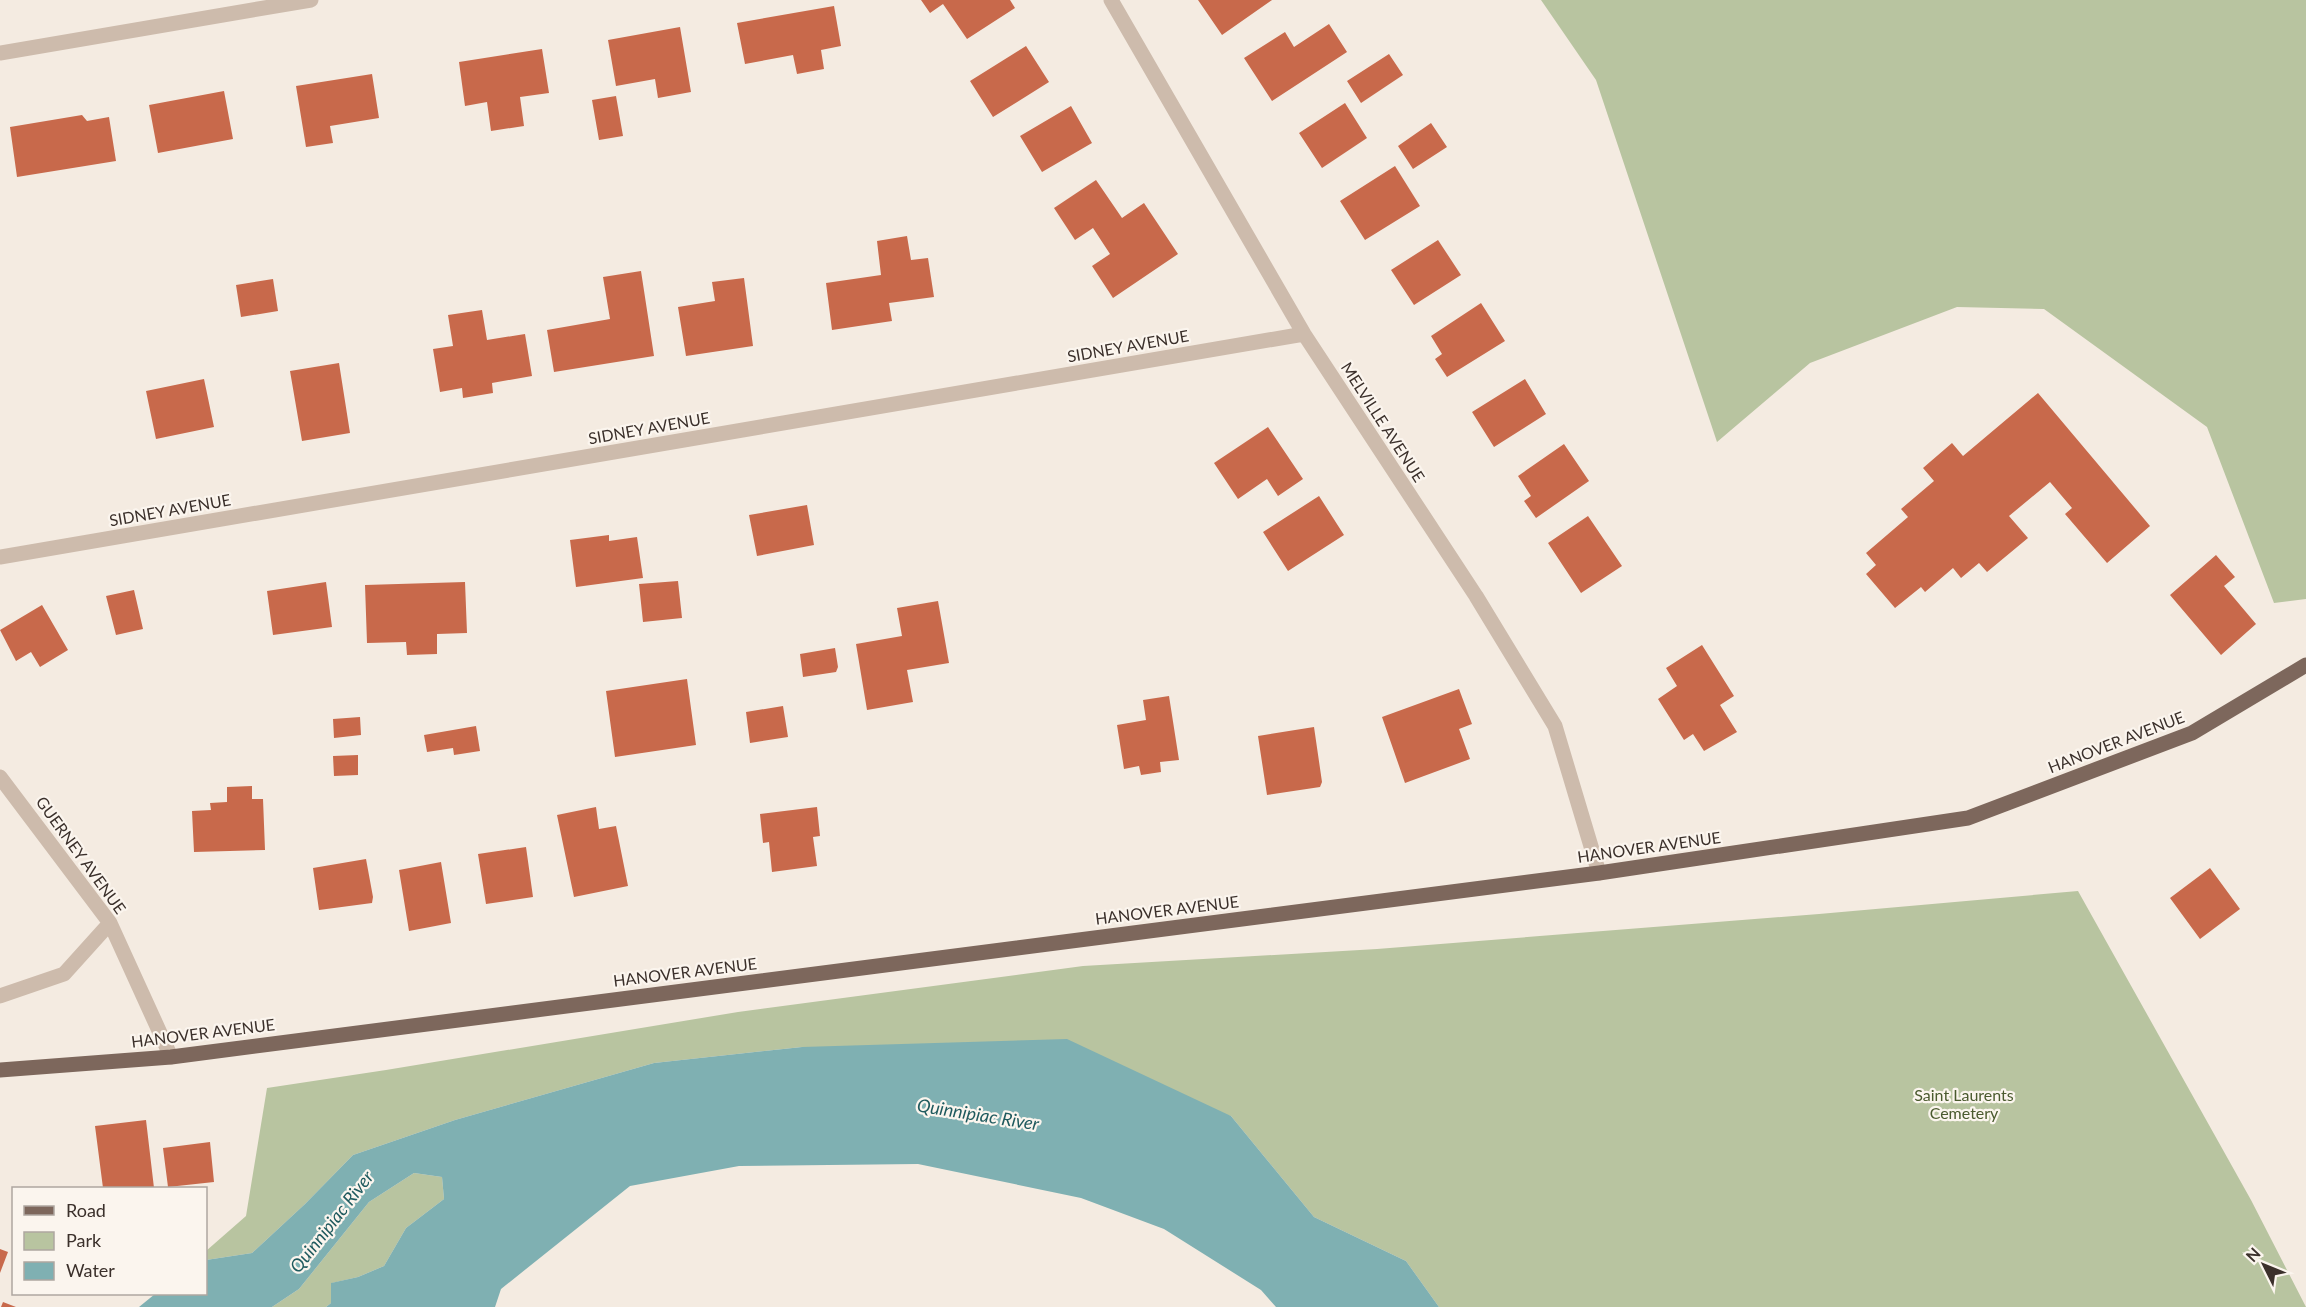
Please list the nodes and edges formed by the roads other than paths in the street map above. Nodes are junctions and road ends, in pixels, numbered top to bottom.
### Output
1 (311, 0) edge
2 (1111, 0) edge
3 (0, 53) edge
4 (1304, 334) junction
5 (0, 557) edge
6 (2306, 665) edge
7 (0, 777) edge
8 (1599, 873) junction
9 (110, 923) junction
10 (0, 996) edge
11 (171, 1057) junction
12 (0, 1070) edge

1 - 3 street
2 - 4 street, MELVILLE AVENUE
4 - 5 street, SIDNEY AVENUE
4 - 8 street, MELVILLE AVENUE
6 - 8 main road, HANOVER AVENUE
7 - 9 street, GUERNEY AVENUE
8 - 11 main road, HANOVER AVENUE
9 - 10 street
9 - 11 street, GUERNEY AVENUE
11 - 12 main road, HANOVER AVENUE

